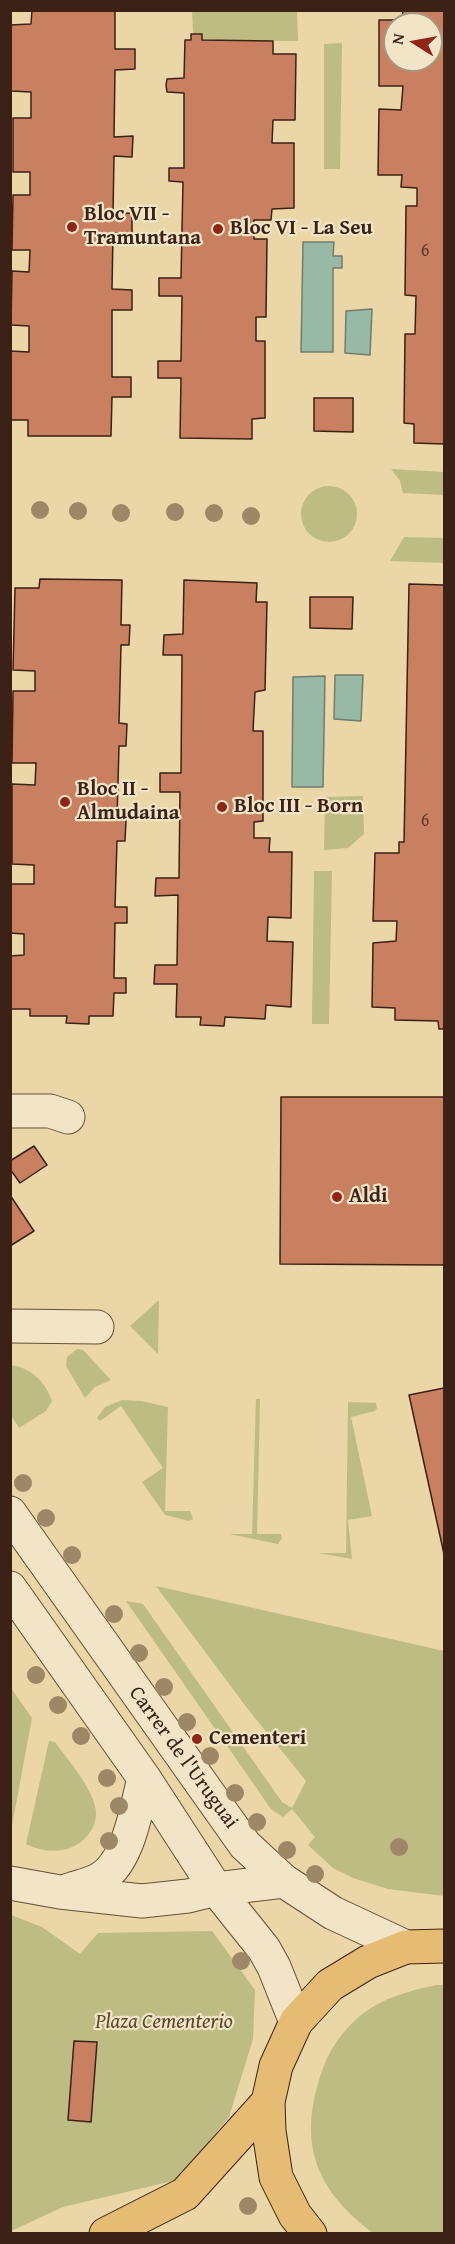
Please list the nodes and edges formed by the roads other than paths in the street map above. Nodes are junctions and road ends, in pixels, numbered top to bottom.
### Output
1 (10, 1111) edge
2 (68, 1117) dead end
3 (10, 1326) edge
4 (97, 1327) dead end
5 (10, 1513) edge
6 (10, 1588) edge
7 (144, 1778) junction
8 (284, 1881) junction
9 (10, 1883) edge
10 (216, 1889) junction
11 (60, 1892) junction
12 (444, 1946) edge
13 (406, 1947) junction
14 (296, 2022) junction
15 (268, 2102) junction
16 (106, 2234) edge
17 (310, 2234) edge

1 - 2 street
3 - 4 street
5 - 8 street, Carrer de l'Uruguai
6 - 7 street, Carrer de l'Uruguai
7 - 10 street, Carrer de l'Uruguai
7 - 11 street
8 - 10 street
8 - 13 street, Carrer de l'Uruguai
9 - 11 street
10 - 11 street
10 - 14 street, Carrer de l'Uruguai
12 - 13 main road
13 - 14 main road
14 - 15 main road
15 - 16 main road
15 - 17 main road

